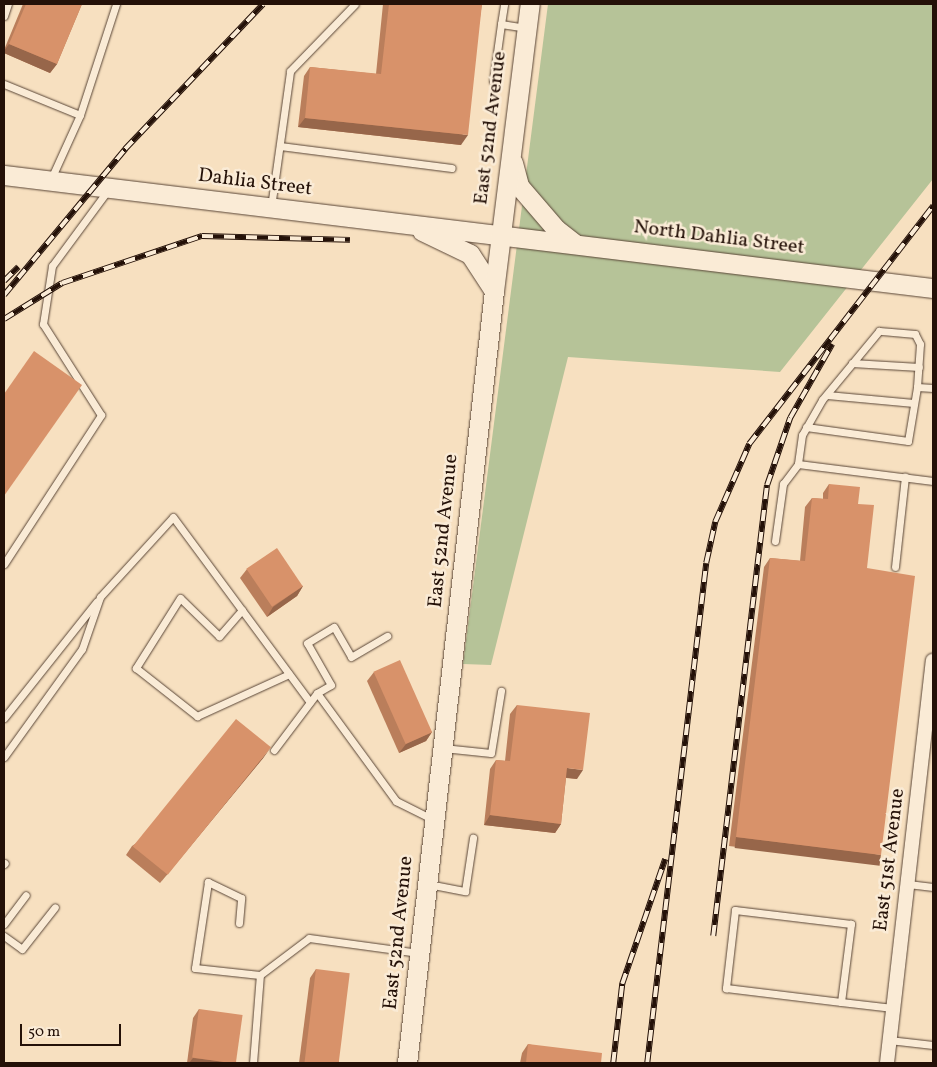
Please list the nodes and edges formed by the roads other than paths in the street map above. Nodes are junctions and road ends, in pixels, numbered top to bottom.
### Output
1 (8, 4) edge
2 (116, 4) edge
3 (355, 4) edge
4 (504, 4) edge
5 (530, 4) edge
6 (4, 16) edge
7 (501, 24) junction
8 (526, 28) junction
9 (493, 81) dead end
10 (4, 84) edge
11 (80, 115) junction
12 (512, 143) junction
13 (280, 146) junction
14 (452, 168) dead end
15 (4, 175) edge
16 (50, 181) junction
17 (110, 188) junction
18 (271, 208) junction
19 (395, 222) junction
20 (500, 235) junction
21 (576, 244) junction
22 (933, 288) edge
23 (494, 291) junction
24 (852, 362) junction
25 (919, 367) junction
26 (917, 387) junction
27 (933, 388) edge
28 (827, 395) junction
29 (914, 403) junction
30 (806, 427) junction
31 (798, 464) junction
32 (905, 477) junction
33 (933, 481) edge
34 (776, 541) dead end
35 (4, 564) edge
36 (895, 567) dead end
37 (100, 598) junction
38 (242, 610) junction
39 (387, 636) dead end
40 (933, 661) edge
41 (289, 674) junction
42 (501, 691) dead end
43 (317, 693) junction
44 (310, 702) junction
45 (4, 718) edge
46 (929, 728) edge
47 (443, 748) junction
48 (274, 750) dead end
49 (4, 757) edge
50 (435, 820) junction
51 (473, 838) dead end
52 (428, 884) junction
53 (908, 884) junction
54 (933, 887) edge
55 (26, 895) dead end
56 (55, 907) dead end
57 (239, 923) dead end
58 (4, 924) edge
59 (4, 936) edge
60 (420, 953) junction
61 (260, 975) junction
62 (841, 1002) junction
63 (893, 1008) junction
64 (890, 1040) junction
65 (933, 1045) edge
66 (253, 1063) edge
67 (407, 1063) edge
68 (887, 1063) edge

1 - 6 lane
2 - 11 lane
3 - 13 lane
4 - 7 lane
5 - 8 street, East 52nd Avenue
7 - 8 lane
7 - 9 lane
8 - 12 street, East 52nd Avenue
10 - 11 lane
11 - 16 lane
12 - 20 street, East 52nd Avenue
12 - 21 street
13 - 14 lane
13 - 18 lane
15 - 16 street, Dahlia Street
16 - 17 street, Dahlia Street
17 - 18 street, Dahlia Street
17 - 35 lane
18 - 19 street, Dahlia Street
19 - 20 street, Dahlia Street
19 - 23 street
20 - 21 street, North Dahlia Street
20 - 23 street, East 52nd Avenue
21 - 22 street, North Dahlia Street
23 - 47 street, East 52nd Avenue
24 - 25 lane
24 - 25 lane
24 - 28 lane
25 - 26 lane
26 - 27 lane
26 - 29 lane
28 - 29 lane
28 - 30 lane
29 - 30 lane
30 - 31 lane
31 - 32 lane
31 - 34 lane
32 - 33 lane
32 - 36 lane
37 - 38 lane
37 - 45 lane
37 - 49 lane
38 - 41 lane
38 - 41 lane
39 - 43 lane
40 - 46 street, East 51st Avenue
41 - 44 lane
42 - 47 lane
43 - 44 lane
43 - 50 lane
44 - 48 lane
46 - 53 street, East 51st Avenue
47 - 50 street, East 52nd Avenue
50 - 52 street, East 52nd Avenue
51 - 52 lane
52 - 60 street, East 52nd Avenue
53 - 54 lane
53 - 63 street, East 51st Avenue
55 - 58 lane
56 - 59 lane
57 - 61 lane
60 - 61 lane
60 - 67 street, East 52nd Avenue
61 - 66 lane
62 - 62 lane
62 - 63 lane
63 - 64 street, East 51st Avenue
64 - 65 lane
64 - 68 street, East 51st Avenue

